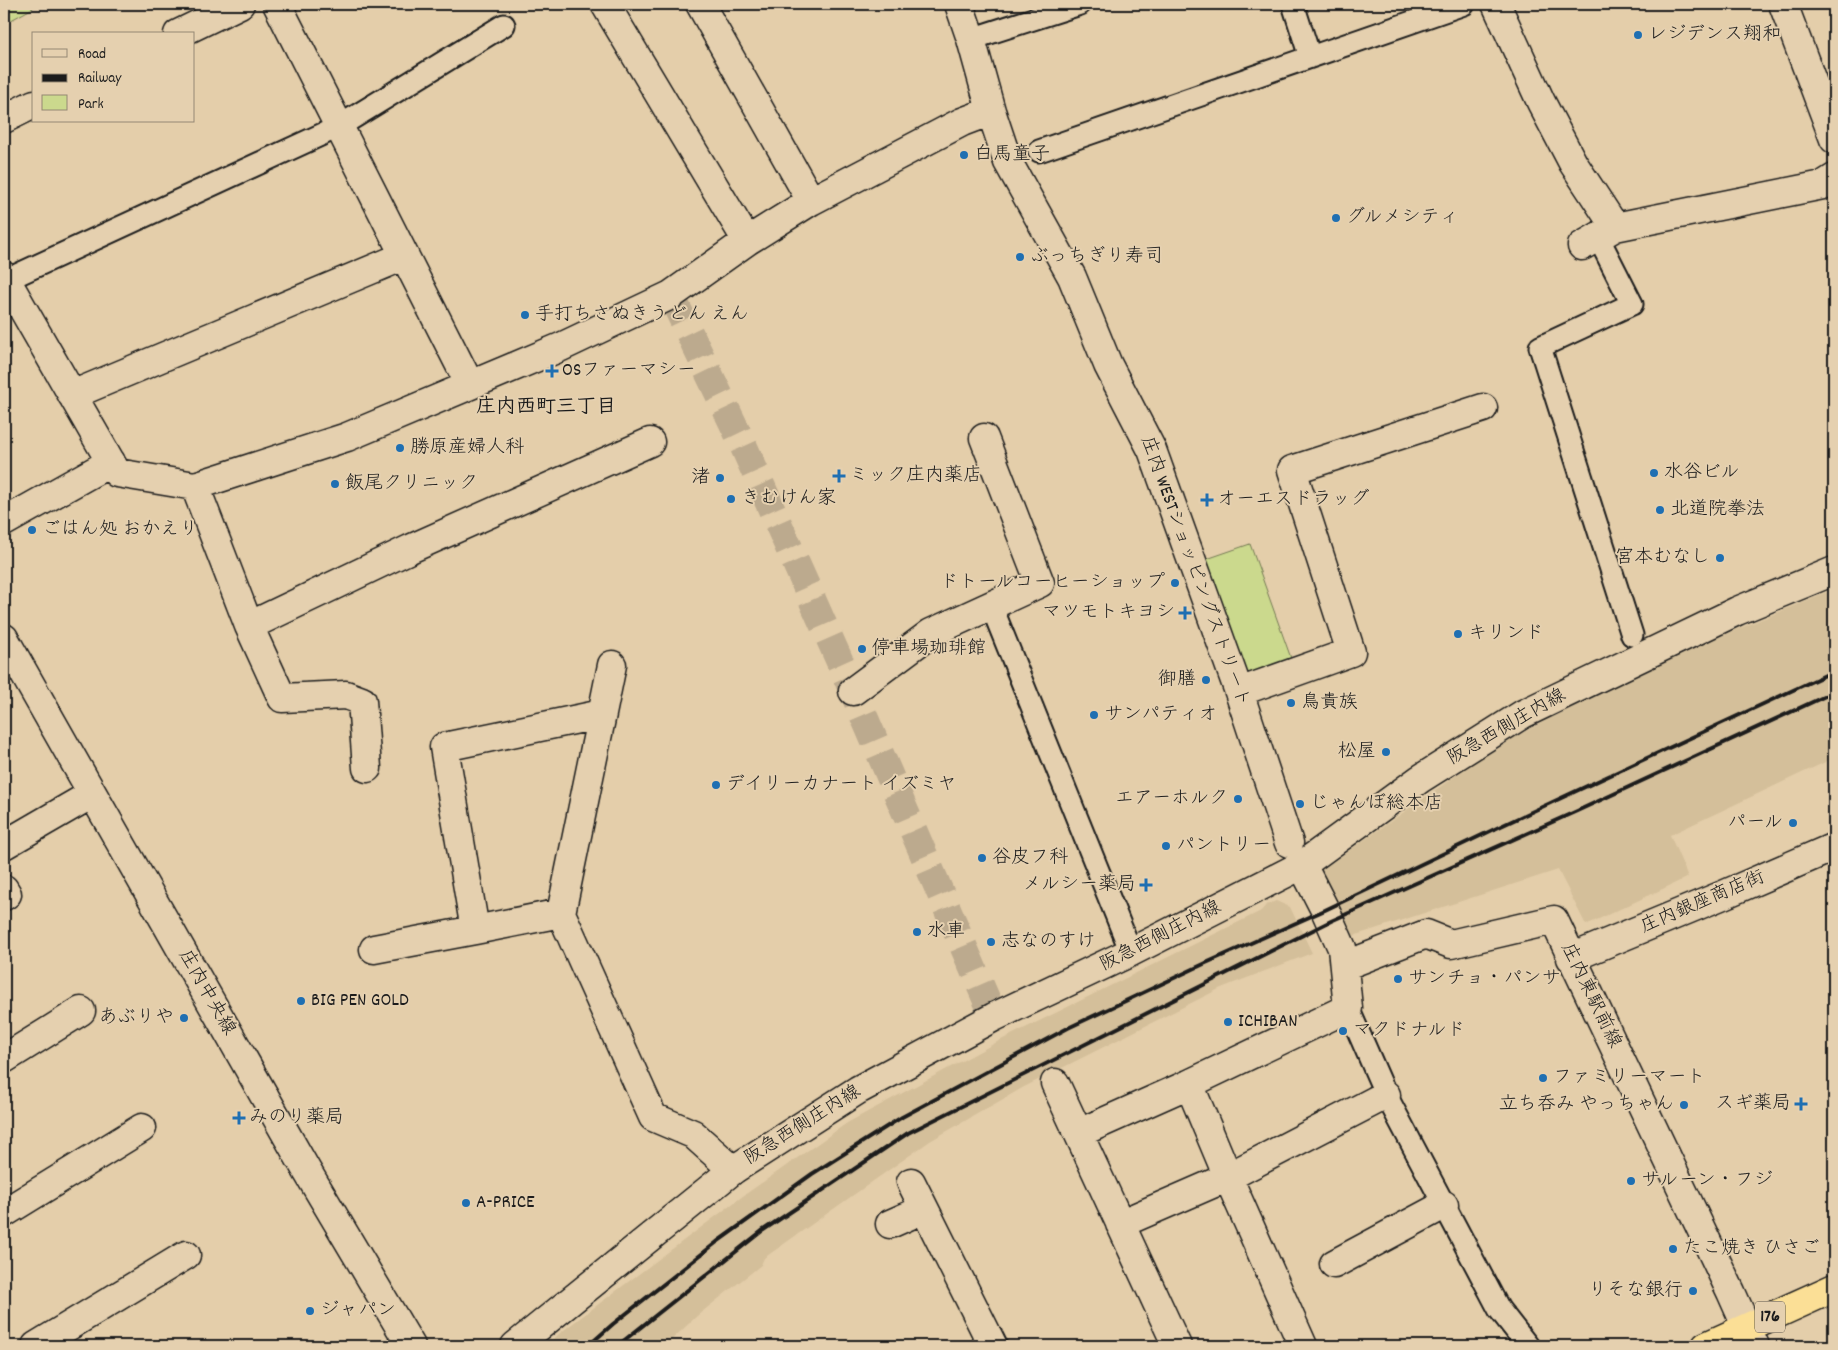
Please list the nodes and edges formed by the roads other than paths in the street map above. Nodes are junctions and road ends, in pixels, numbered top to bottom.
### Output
1 (240, 4) edge
2 (277, 4) edge
3 (605, 4) edge
4 (700, 4) edge
5 (959, 4) edge
6 (1080, 4) edge
7 (1293, 4) edge
8 (1464, 4) edge
9 (1496, 4) edge
10 (1783, 4) edge
11 (504, 25) dead end
12 (182, 32) edge
13 (971, 39) junction
14 (1310, 57) junction
15 (32, 105) edge
16 (983, 114) junction
17 (4, 119) edge
18 (338, 127) junction
19 (1834, 139) edge
20 (1040, 151) dead end
21 (1834, 178) edge
22 (811, 201) junction
23 (1599, 237) junction
24 (747, 241) junction
25 (404, 256) junction
26 (5, 278) edge
27 (470, 385) junction
28 (72, 394) junction
29 (1482, 408) dead end
30 (984, 438) dead end
31 (650, 442) dead end
32 (111, 462) junction
33 (195, 486) junction
34 (4, 522) edge
35 (1834, 572) edge
36 (992, 605) junction
37 (250, 626) junction
38 (1632, 635) dead end
39 (4, 638) edge
40 (612, 665) dead end
41 (853, 690) dead end
42 (1239, 692) junction
43 (602, 714) junction
44 (367, 768) dead end
45 (92, 794) junction
46 (4, 845) edge
47 (1834, 847) edge
48 (1296, 854) junction
49 (4, 890) edge
50 (4, 896) edge
51 (561, 912) junction
52 (475, 930) junction
53 (374, 949) dead end
54 (1131, 952) junction
55 (1572, 958) junction
56 (1344, 966) junction
57 (1348, 1008) junction
58 (81, 1011) dead end
59 (4, 1059) edge
60 (1055, 1083) dead end
61 (1189, 1084) junction
62 (1386, 1095) junction
63 (142, 1128) dead end
64 (1079, 1134) junction
65 (733, 1170) junction
66 (1228, 1177) junction
67 (911, 1182) dead end
68 (1444, 1205) junction
69 (924, 1209) junction
70 (4, 1213) edge
71 (890, 1224) dead end
72 (1120, 1224) junction
73 (186, 1255) dead end
74 (1334, 1264) dead end
75 (1834, 1288) edge
76 (1751, 1337) edge
77 (36, 1346) edge
78 (411, 1346) edge
79 (515, 1346) edge
80 (993, 1346) edge
81 (1177, 1346) edge
82 (1303, 1346) edge
83 (1528, 1346) edge
84 (1706, 1346) edge

1 - 12 street
2 - 18 street
3 - 24 street
4 - 22 street
5 - 13 street, 庄内 WESTショッピングストリート
6 - 13 lane
7 - 14 lane
8 - 14 lane
9 - 23 street
10 - 19 street
11 - 18 lane
13 - 16 street, 庄内 WESTショッピングストリート
14 - 20 lane
15 - 17 street
16 - 22 street
16 - 42 street, 庄内 WESTショッピングストリート
18 - 25 street
18 - 26 lane
21 - 23 street
22 - 24 street
23 - 38 lane
24 - 27 street
25 - 27 street
25 - 28 street
26 - 28 street
27 - 33 street
28 - 32 street
29 - 42 street
30 - 36 street
31 - 37 street
32 - 33 street
32 - 34 street
33 - 37 street
35 - 48 street, 阪急西側庄内線
36 - 41 street
36 - 54 lane
37 - 44 street
39 - 45 street, 庄内中央線
40 - 43 street
42 - 48 street, 庄内 WESTショッピングストリート
43 - 51 street
43 - 52 street
45 - 46 street
45 - 78 street, 庄内中央線
47 - 55 street, 庄内銀座商店街
48 - 54 street, 阪急西側庄内線
48 - 56 street, 庄内 WESTショッピングストリート
49 - 50 street
51 - 52 street
51 - 65 street
52 - 53 street
54 - 65 street, 阪急西側庄内線
55 - 56 street, 庄内東駅前線
55 - 76 street, 庄内東駅前線
56 - 57 street, 庄内 WESTショッピングストリート
57 - 61 street
57 - 62 lane
58 - 59 street
60 - 64 street
61 - 64 street
61 - 66 street
62 - 66 street
62 - 68 lane
63 - 70 street
64 - 72 street
65 - 79 street, 阪急西側庄内線
66 - 72 street
66 - 82 street
67 - 69 street
68 - 74 street
68 - 83 lane
69 - 71 street
69 - 80 street
72 - 81 street
73 - 77 street
75 - 76 highway, 176
76 - 84 highway, 176

